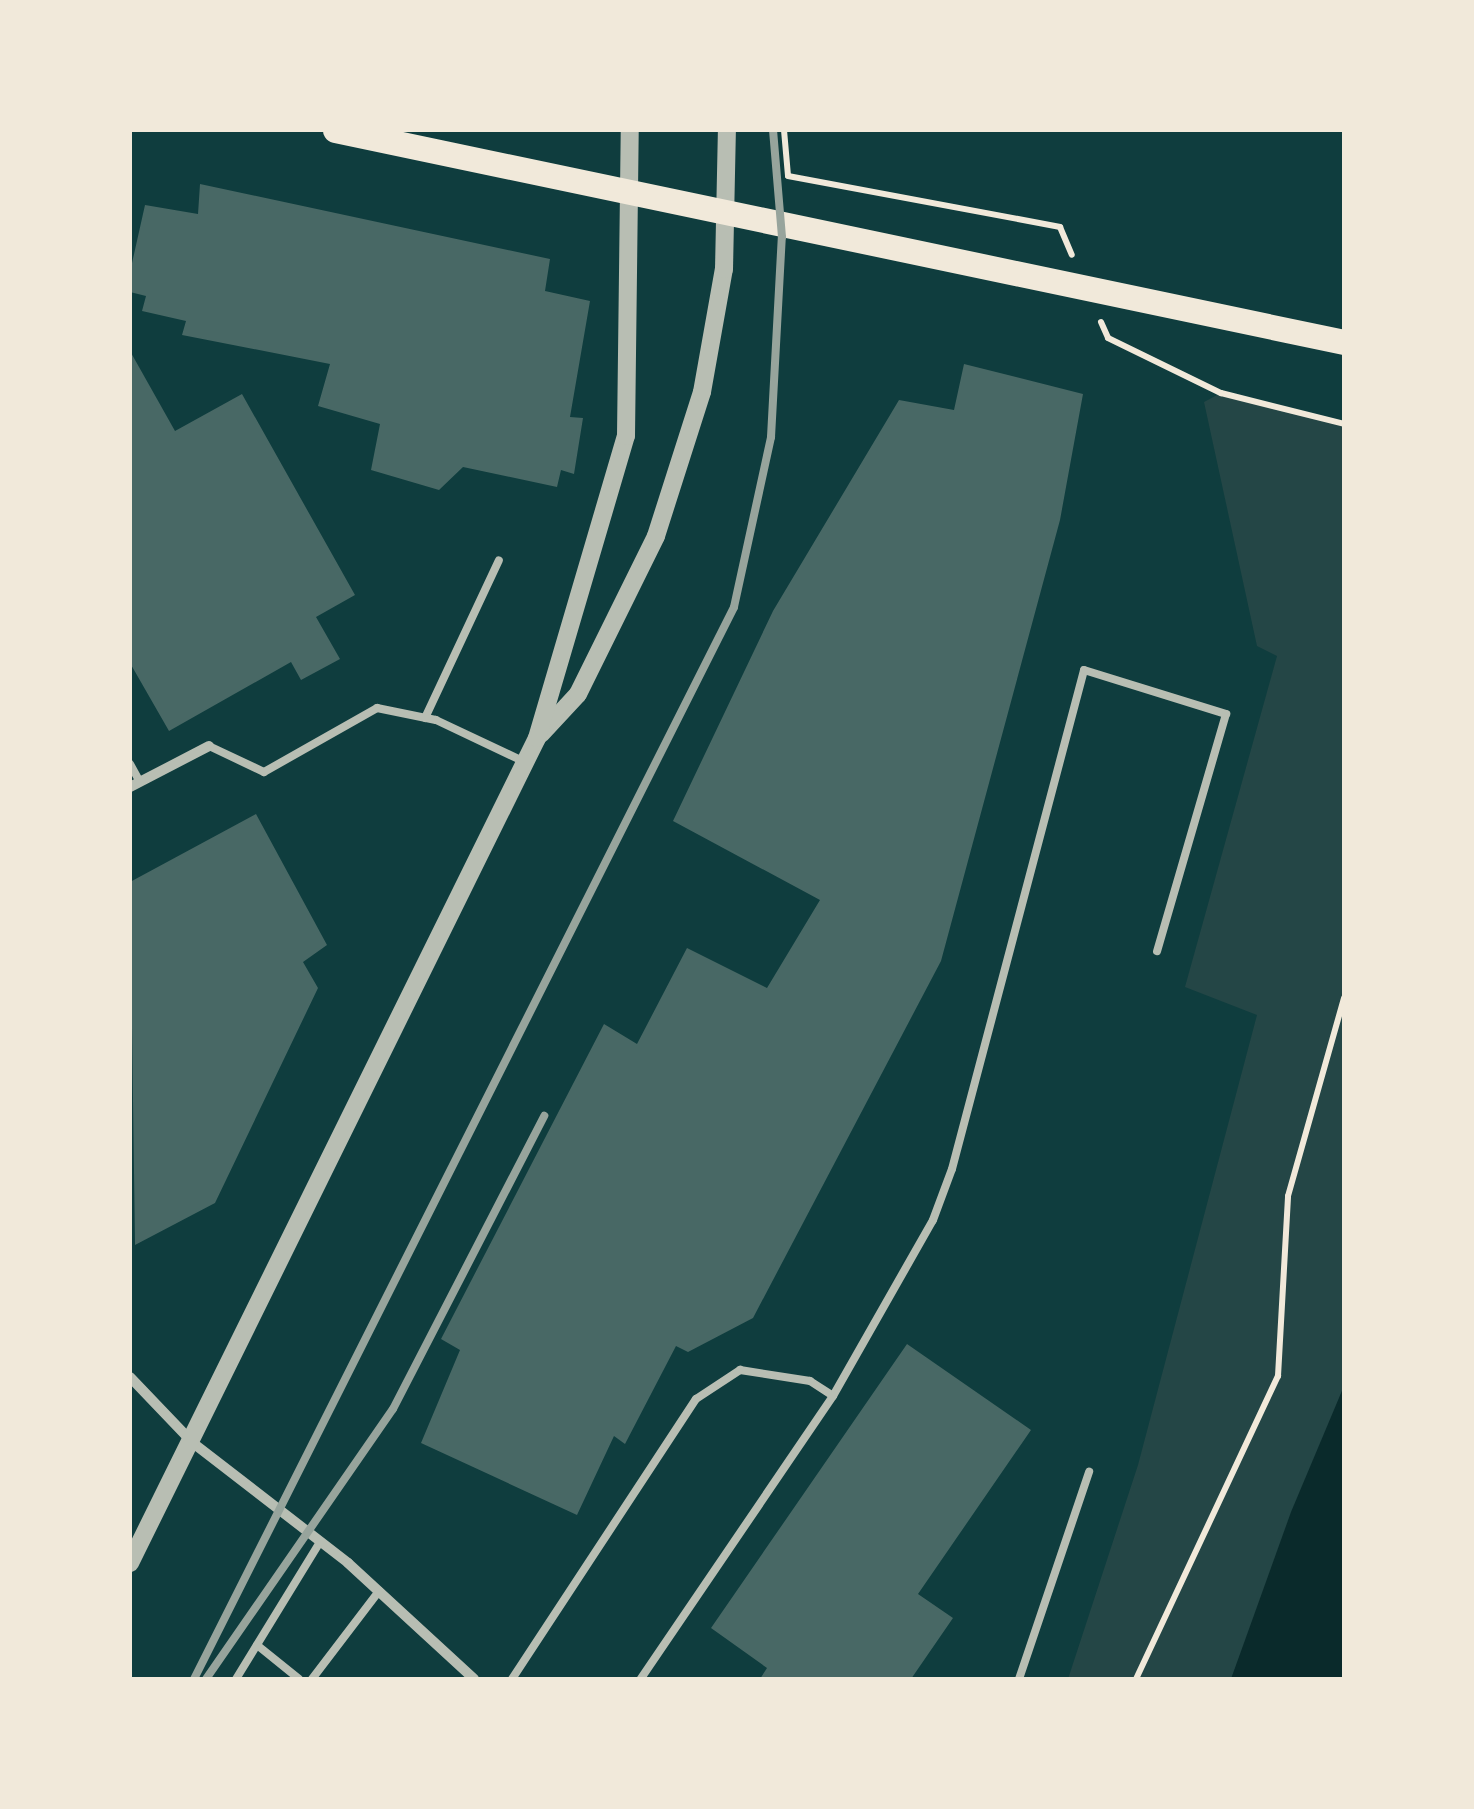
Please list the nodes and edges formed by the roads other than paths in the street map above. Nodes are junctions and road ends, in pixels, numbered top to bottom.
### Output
1 (335, 130) edge
2 (630, 130) edge
3 (727, 130) edge
4 (1344, 342) edge
5 (499, 560) dead end
6 (425, 718) junction
7 (537, 738) junction
8 (209, 746) joint
9 (525, 762) junction
10 (130, 764) edge
11 (135, 784) edge
12 (1157, 951) dead end
13 (130, 1377) edge
14 (833, 1396) junction
15 (192, 1443) junction
16 (1089, 1472) dead end
17 (320, 1542) junction
18 (130, 1562) edge
19 (379, 1591) junction
20 (257, 1645) junction
21 (236, 1679) edge
22 (299, 1679) edge
23 (312, 1679) edge
24 (474, 1679) edge
25 (512, 1679) edge
26 (642, 1679) edge
27 (1019, 1679) edge

1 - 4 main road
2 - 7 street
3 - 7 street
5 - 6 lane
6 - 8 lane
6 - 9 lane
7 - 9 street
8 - 11 street
9 - 15 street
10 - 11 lane
12 - 14 lane
13 - 15 street
14 - 25 lane
14 - 26 lane
15 - 17 street
15 - 18 street
16 - 27 lane
17 - 19 street
17 - 20 lane
19 - 23 lane
19 - 24 street
20 - 21 lane
20 - 22 lane

